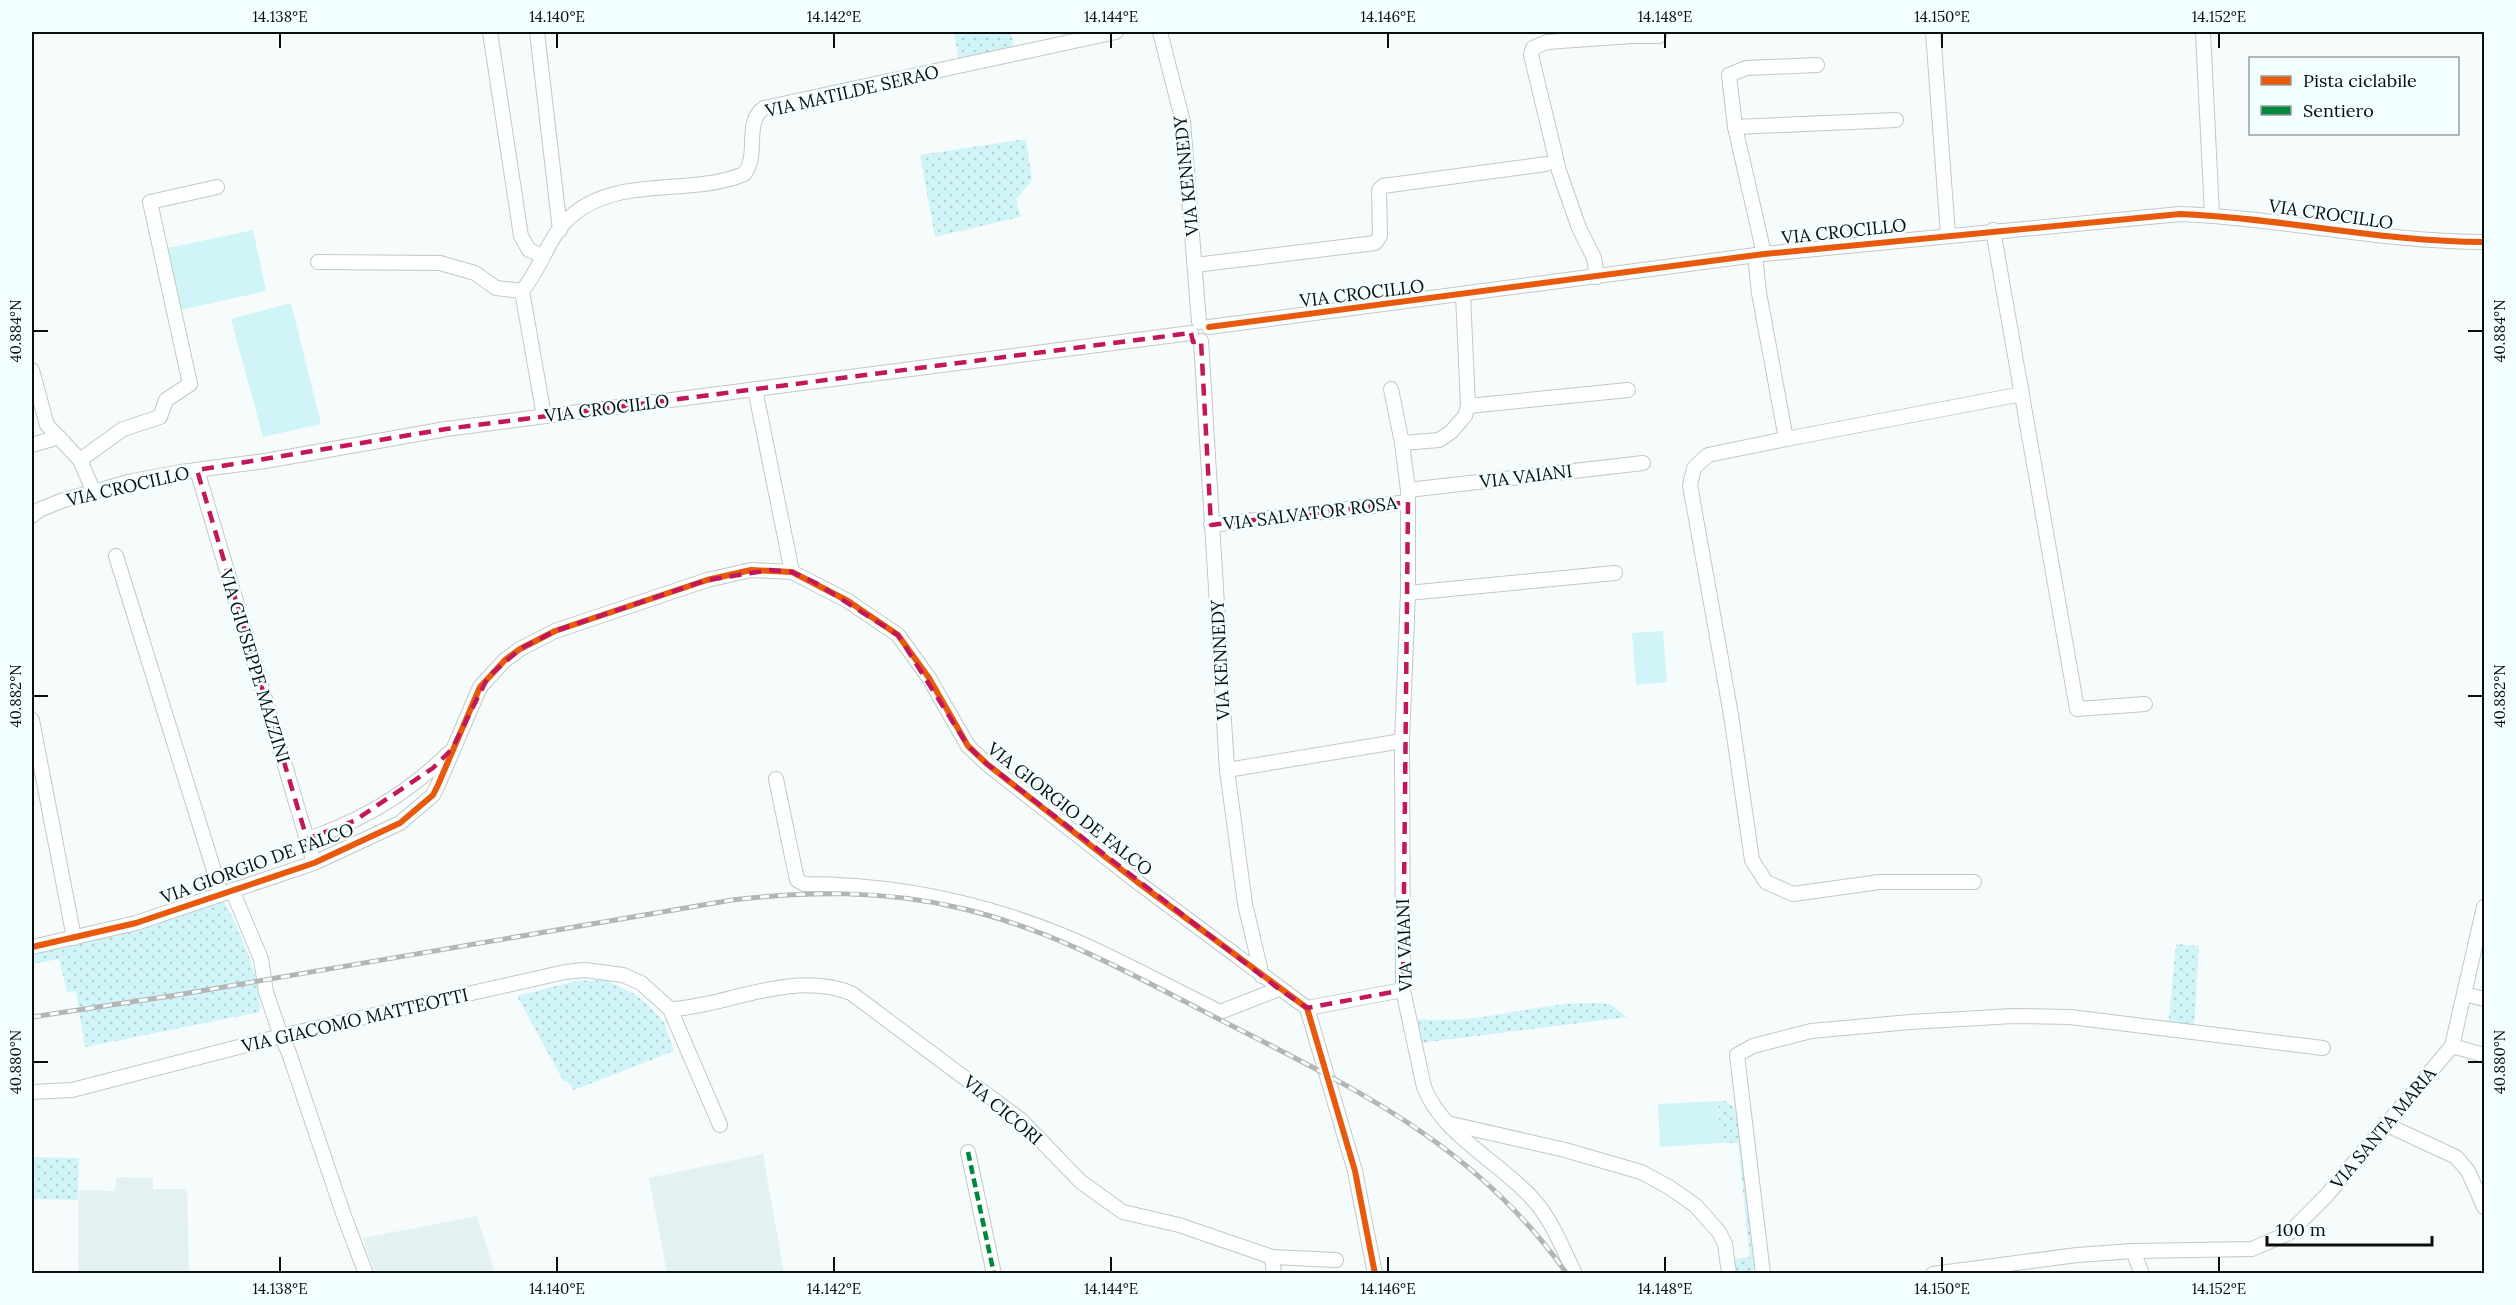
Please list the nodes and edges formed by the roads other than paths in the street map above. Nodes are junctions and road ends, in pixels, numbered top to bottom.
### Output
1 (490, 32) edge
2 (537, 32) edge
3 (1116, 32) edge
4 (1161, 32) edge
5 (1933, 32) edge
6 (2203, 32) edge
7 (1631, 34) edge
8 (1586, 35) edge
9 (1659, 36) dead end
10 (1817, 65) dead end
11 (1896, 120) dead end
12 (1735, 127) junction
13 (1546, 164) dead end
14 (217, 187) dead end
15 (2212, 215) junction
16 (560, 230) junction
17 (1993, 230) junction
18 (1948, 235) junction
19 (2484, 242) edge
20 (1760, 255) junction
21 (543, 256) junction
22 (318, 262) dead end
23 (1195, 265) junction
24 (1597, 277) junction
25 (522, 291) junction
26 (1462, 295) junction
27 (1200, 331) junction
28 (32, 370) edge
29 (755, 389) junction
30 (1391, 389) dead end
31 (1628, 390) dead end
32 (2022, 394) junction
33 (1468, 406) junction
34 (544, 416) junction
35 (59, 437) junction
36 (1786, 439) junction
37 (1402, 443) junction
38 (32, 445) edge
39 (80, 460) junction
40 (1643, 463) dead end
41 (197, 470) junction
42 (93, 490) junction
43 (1408, 496) junction
44 (34, 512) edge
45 (1212, 525) junction
46 (116, 556) dead end
47 (792, 572) junction
48 (1616, 573) dead end
49 (1408, 593) junction
50 (2145, 704) dead end
51 (32, 720) edge
52 (1402, 741) junction
53 (452, 749) junction
54 (1227, 770) junction
55 (425, 774) junction
56 (776, 779) dead end
57 (438, 785) junction
58 (307, 839) junction
59 (314, 862) junction
60 (1974, 882) dead end
61 (227, 892) junction
62 (2484, 907) edge
63 (74, 938) junction
64 (32, 947) edge
65 (1262, 976) junction
66 (1279, 989) junction
67 (1403, 990) junction
68 (2466, 994) junction
69 (2484, 999) edge
70 (1307, 1008) junction
71 (670, 1009) junction
72 (280, 1036) junction
73 (2452, 1046) junction
74 (2323, 1048) dead end
75 (2484, 1055) edge
76 (32, 1092) edge
77 (1447, 1122) junction
78 (2385, 1124) junction
79 (720, 1125) dead end
80 (968, 1152) dead end
81 (2484, 1207) edge
82 (2133, 1251) junction
83 (1272, 1257) junction
84 (1336, 1260) dead end
85 (366, 1274) edge
86 (993, 1274) edge
87 (1274, 1274) edge
88 (1375, 1274) edge
89 (1575, 1274) edge
90 (1729, 1274) edge
91 (1763, 1274) edge
92 (1933, 1274) edge
93 (2142, 1274) edge

1 - 21 street
2 - 16 street
3 - 16 street, VIA MATILDE SERAO
4 - 23 street, VIA KENNEDY
5 - 18 street
6 - 15 street
7 - 8 street
7 - 9 street
8 - 24 street
10 - 12 street
11 - 12 street
12 - 20 street
13 - 23 street
14 - 39 street
15 - 17 street, VIA CROCILLO
15 - 19 street, VIA CROCILLO
16 - 21 street, VIA MATILDE SERAO
17 - 18 street, VIA CROCILLO
17 - 32 street
18 - 20 street, VIA CROCILLO
20 - 24 street, VIA CROCILLO
20 - 36 street
21 - 25 street, VIA MATILDE SERAO
22 - 25 street
23 - 27 street, VIA KENNEDY
24 - 26 street, VIA CROCILLO
25 - 34 street
26 - 27 street, VIA CROCILLO
26 - 33 street
27 - 29 street, VIA CROCILLO
27 - 45 street, VIA KENNEDY
28 - 35 street
29 - 34 street, VIA CROCILLO
29 - 47 street
30 - 37 street, VIA VAIANI
31 - 33 street
32 - 36 street
32 - 50 street
33 - 37 street
34 - 41 street, VIA CROCILLO
35 - 38 street
35 - 39 street
36 - 60 street
37 - 43 street, VIA VAIANI
39 - 42 street
40 - 43 street, VIA VAIANI
41 - 42 street, VIA CROCILLO
41 - 58 street, VIA GIUSEPPE MAZZINI
42 - 44 street, VIA CROCILLO
43 - 45 street, VIA SALVATOR ROSA
43 - 49 street, VIA VAIANI
45 - 54 street, VIA KENNEDY
46 - 61 street, VIA GIORGIO DE FALCO
47 - 53 street, VIA GIORGIO DE FALCO
47 - 65 street, VIA GIORGIO DE FALCO
48 - 49 street
49 - 52 street, VIA VAIANI
51 - 63 street
52 - 54 street
52 - 67 street, VIA VAIANI
53 - 55 street, VIA GIORGIO DE FALCO
53 - 57 street, VIA GIORGIO DE FALCO
54 - 65 street, VIA KENNEDY
55 - 57 street
55 - 58 street, VIA GIORGIO DE FALCO
56 - 66 street
57 - 59 street, VIA GIORGIO DE FALCO
58 - 59 street, VIA GIUSEPPE MAZZINI
59 - 61 street, VIA GIORGIO DE FALCO
61 - 63 street, VIA GIORGIO DE FALCO
61 - 72 street
62 - 68 street, VIA SANTA MARIA
63 - 64 street, VIA GIORGIO DE FALCO
65 - 66 street, VIA GIORGIO DE FALCO
66 - 70 street, VIA GIORGIO DE FALCO
67 - 70 street
67 - 77 street, VIA VAIANI
68 - 69 street
68 - 73 street, VIA SANTA MARIA
70 - 88 street
71 - 72 street, VIA GIACOMO MATTEOTTI
71 - 79 street
71 - 83 street, VIA CICORI
72 - 76 street, VIA GIACOMO MATTEOTTI
72 - 85 street
73 - 75 street
73 - 78 street, VIA SANTA MARIA
74 - 91 street
77 - 89 street, VIA VAIANI
77 - 90 street
78 - 81 street
78 - 82 street, VIA SANTA MARIA
80 - 86 street
82 - 92 street, VIA SANTA MARIA
82 - 93 street
83 - 84 street, VIA CICORI
83 - 87 street

